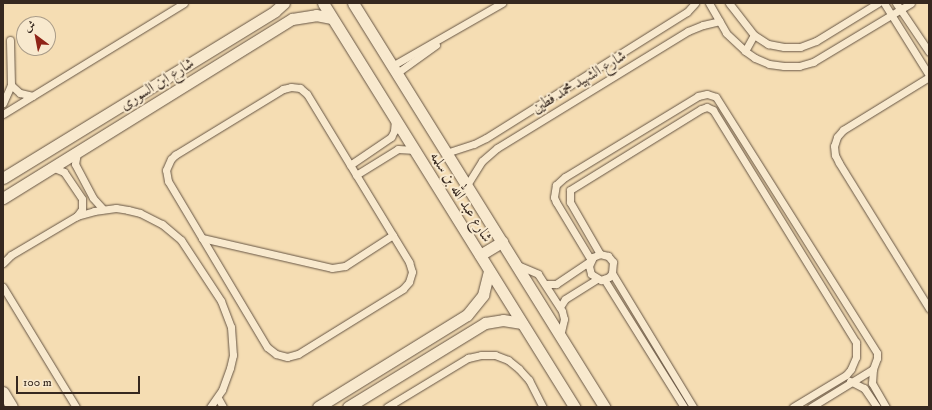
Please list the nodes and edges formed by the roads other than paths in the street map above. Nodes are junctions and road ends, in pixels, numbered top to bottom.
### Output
1 (184, 3) edge
2 (284, 3) edge
3 (323, 3) edge
4 (353, 3) edge
5 (502, 3) edge
6 (695, 3) edge
7 (709, 3) edge
8 (728, 3) edge
9 (878, 3) edge
10 (884, 3) edge
11 (896, 3) edge
12 (911, 3) edge
13 (900, 10) junction
14 (891, 15) junction
15 (332, 18) junction
16 (720, 21) junction
17 (754, 35) junction
18 (10, 40) dead end
19 (745, 51) junction
20 (929, 52) edge
21 (394, 70) junction
22 (173, 74) junction
23 (929, 76) edge
24 (11, 84) junction
25 (181, 87) junction
26 (33, 96) junction
27 (3, 103) edge
28 (3, 114) edge
29 (395, 118) junction
30 (639, 132) junction
31 (646, 142) junction
32 (620, 143) junction
33 (415, 150) junction
34 (77, 151) junction
35 (446, 153) junction
36 (627, 154) junction
37 (28, 163) junction
38 (350, 165) junction
39 (52, 167) junction
40 (356, 175) junction
41 (36, 177) junction
42 (3, 178) edge
43 (467, 185) junction
44 (3, 198) edge
45 (103, 209) junction
46 (77, 216) junction
47 (393, 235) junction
48 (202, 238) junction
49 (502, 242) junction
50 (808, 242) junction
51 (799, 248) junction
52 (600, 254) junction
53 (480, 255) junction
54 (590, 261) junction
55 (3, 263) edge
56 (515, 264) junction
57 (490, 271) junction
58 (612, 273) junction
59 (601, 279) junction
60 (546, 284) junction
61 (3, 287) edge
62 (560, 307) junction
63 (929, 308) edge
64 (522, 323) junction
65 (560, 337) junction
66 (873, 369) junction
67 (846, 375) junction
68 (851, 382) junction
69 (3, 392) edge
70 (218, 398) junction
71 (684, 402) edge
72 (12, 407) edge
73 (76, 407) edge
74 (210, 407) edge
75 (223, 407) edge
76 (318, 407) edge
77 (348, 407) edge
78 (386, 407) edge
79 (543, 407) edge
80 (574, 407) edge
81 (604, 407) edge
82 (693, 407) edge
83 (793, 407) edge
84 (811, 407) edge
85 (877, 407) edge
86 (886, 407) edge

1 - 26 street
2 - 22 street, شارع ابن السورى
3 - 15 street, شارع عبد الله بن سلمه
4 - 21 street, شارع عبد الله بن سلمه
5 - 21 street
6 - 35 street, شارع الشهيد محمد فطين
7 - 16 street
8 - 17 street
9 - 17 street
10 - 14 street
11 - 13 street
12 - 13 street
13 - 14 street
13 - 20 street
14 - 19 street
14 - 23 street
15 - 25 street, شارع ابن السورى
15 - 29 street, شارع عبد الله بن سلمه
16 - 19 street
16 - 43 street, شارع الشهيد محمد فطين
17 - 19 street
18 - 24 street
21 - 35 street, شارع عبد الله بن سلمه
22 - 25 street
22 - 37 street, شارع ابن السورى
23 - 63 street
24 - 26 street
24 - 27 street
25 - 34 street, شارع ابن السورى
26 - 28 street
29 - 33 street, شارع عبد الله بن سلمه
29 - 38 street
30 - 31 street
30 - 32 street
30 - 50 street
31 - 36 street
31 - 51 street
32 - 36 street
32 - 54 street
33 - 40 street
33 - 53 street, شارع عبد الله بن سلمه
34 - 39 street, شارع ابن السورى
34 - 45 street
35 - 43 street, شارع عبد الله بن سلمه
36 - 52 street
37 - 41 street
37 - 42 street, شارع ابن السورى
38 - 40 street
38 - 48 street
39 - 41 street, شارع ابن السورى
39 - 46 street
40 - 47 street
41 - 44 street, شارع ابن السورى
43 - 49 street, شارع عبد الله بن سلمه
45 - 46 street
45 - 70 street
46 - 55 street
47 - 48 street
47 - 48 street
49 - 53 street
49 - 56 street, شارع عبد الله بن سلمه
50 - 51 street
50 - 66 street
51 - 67 street
52 - 54 street
52 - 58 street
53 - 57 street, شارع عبد الله بن سلمه
54 - 59 street
54 - 60 street
56 - 60 street
56 - 65 street, شارع عبد الله بن سلمه
57 - 64 street, شارع عبد الله بن سلمه
57 - 76 street
58 - 59 street
58 - 71 street
59 - 62 street
59 - 71 street
60 - 62 street
61 - 73 street
62 - 65 street
64 - 77 street
64 - 80 street, شارع عبد الله بن سلمه
65 - 81 street, شارع عبد الله بن سلمه
66 - 68 street
66 - 86 street
67 - 68 street
67 - 83 street
68 - 84 street
68 - 85 street
69 - 72 street
70 - 74 street
70 - 75 street
71 - 82 street
78 - 79 street

